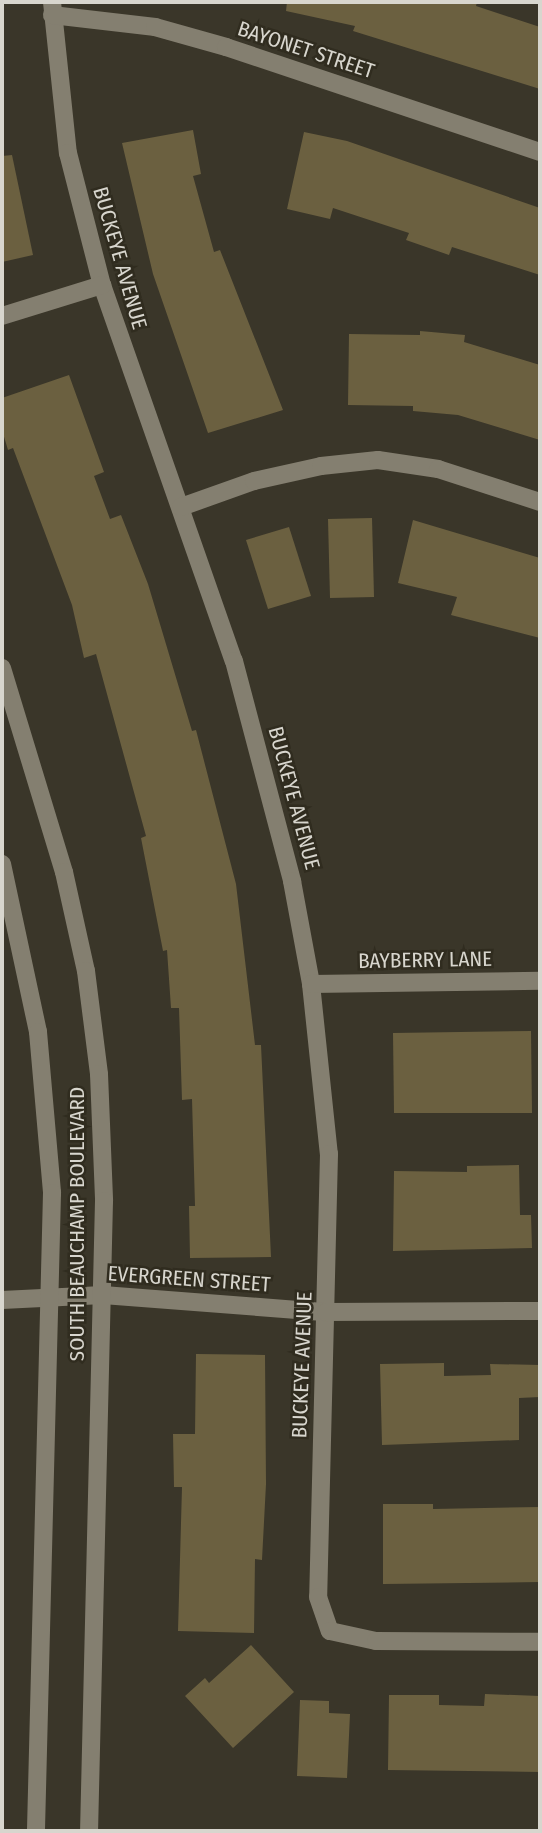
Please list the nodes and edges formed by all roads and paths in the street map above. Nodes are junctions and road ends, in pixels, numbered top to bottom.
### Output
1 (52, 9) edge
2 (540, 152) edge
3 (102, 285) junction
4 (2, 316) edge
5 (540, 502) edge
6 (181, 507) junction
7 (2, 668) edge
8 (2, 864) edge
9 (540, 981) edge
10 (311, 984) junction
11 (103, 1295) junction
12 (52, 1296) junction
13 (2, 1300) edge
14 (540, 1311) edge
15 (326, 1312) junction
16 (540, 1642) edge
17 (36, 1831) edge
18 (89, 1831) edge

1 - 2 street, BAYONET STREET
1 - 3 street, BUCKEYE AVENUE
3 - 4 street
3 - 6 street, BUCKEYE AVENUE
5 - 6 street
6 - 10 street, BUCKEYE AVENUE
7 - 11 street, SOUTH BEAUCHAMP BOULEVARD
8 - 12 street, SOUTH BEAUCHAMP BOULEVARD
9 - 10 street, BAYBERRY LANE
10 - 15 street, BUCKEYE AVENUE
11 - 12 street, EVERGREEN STREET
11 - 15 street, EVERGREEN STREET
11 - 18 street, SOUTH BEAUCHAMP BOULEVARD
12 - 13 street, EVERGREEN STREET
12 - 17 street, SOUTH BEAUCHAMP BOULEVARD
14 - 15 street, EVERGREEN STREET
15 - 16 street, BUCKEYE AVENUE

